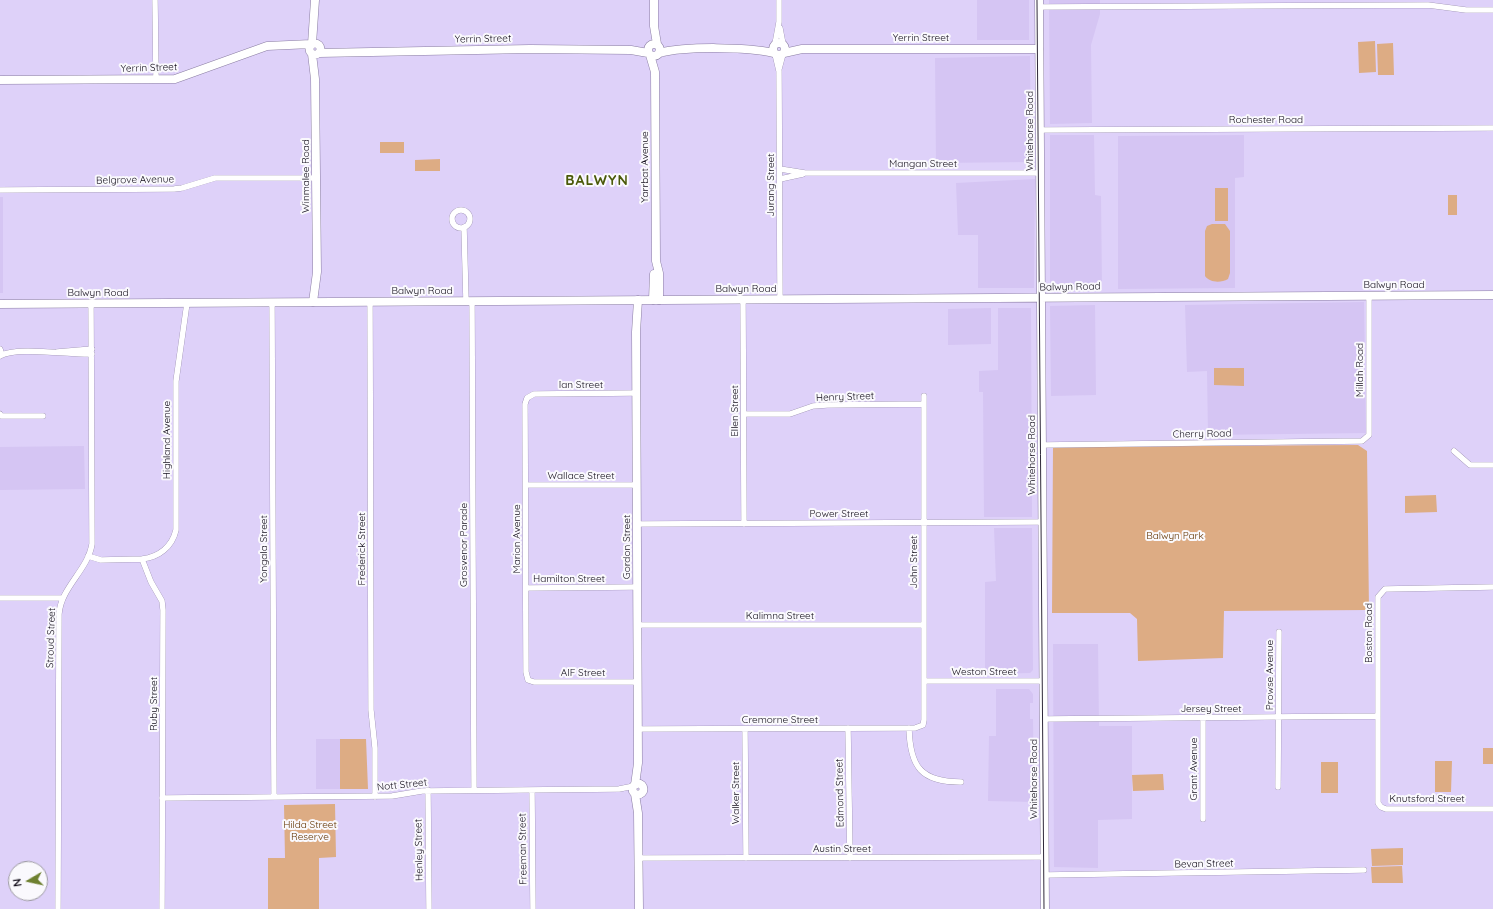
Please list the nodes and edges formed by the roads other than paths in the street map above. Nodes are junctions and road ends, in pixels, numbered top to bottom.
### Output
1 (155, 0) edge
2 (315, 0) edge
3 (654, 0) edge
4 (779, 0) edge
5 (1039, 3) edge
6 (1493, 10) edge
7 (315, 49) junction
8 (779, 49) junction
9 (1039, 49) junction
10 (654, 50) junction
11 (156, 79) junction
12 (0, 80) edge
13 (1493, 128) edge
14 (1040, 130) junction
15 (780, 169) junction
16 (805, 173) junction
17 (1040, 173) junction
18 (316, 178) junction
19 (780, 178) junction
20 (0, 190) edge
21 (464, 227) dead end
22 (1493, 295) edge
23 (1369, 296) junction
24 (1041, 298) junction
25 (743, 299) junction
26 (780, 299) junction
27 (635, 300) junction
28 (656, 300) junction
29 (370, 301) junction
30 (469, 301) junction
31 (187, 302) junction
32 (272, 302) junction
33 (317, 302) junction
34 (91, 303) junction
35 (0, 304) edge
36 (92, 352) junction
37 (1, 353) edge
38 (636, 393) junction
39 (924, 396) dead end
40 (528, 397) joint
41 (924, 404) junction
42 (744, 414) junction
43 (0, 416) edge
44 (43, 416) dead end
45 (1362, 441) joint
46 (1042, 445) junction
47 (1454, 450) dead end
48 (1493, 465) edge
49 (526, 485) junction
50 (636, 485) junction
51 (1042, 522) junction
52 (923, 523) junction
53 (636, 524) junction
54 (744, 524) junction
55 (88, 556) junction
56 (142, 559) junction
57 (637, 587) junction
58 (1493, 587) edge
59 (526, 588) junction
60 (0, 598) edge
61 (63, 598) junction
62 (637, 625) junction
63 (924, 625) junction
64 (1279, 632) dead end
65 (528, 680) joint
66 (1044, 681) junction
67 (638, 682) junction
68 (924, 682) junction
69 (1378, 716) junction
70 (1279, 717) junction
71 (1203, 718) junction
72 (1044, 719) junction
73 (922, 727) joint
74 (848, 728) junction
75 (909, 728) junction
76 (638, 729) junction
77 (744, 729) junction
78 (961, 782) dead end
79 (1278, 787) dead end
80 (637, 789) junction
81 (428, 790) junction
82 (474, 790) junction
83 (532, 790) junction
84 (274, 796) junction
85 (375, 797) junction
86 (162, 798) junction
87 (1493, 809) edge
88 (1203, 819) dead end
89 (1045, 857) junction
90 (639, 858) junction
91 (746, 858) junction
92 (850, 858) junction
93 (1364, 870) dead end
94 (1045, 875) junction
95 (58, 909) edge
96 (162, 909) edge
97 (429, 909) edge
98 (533, 909) edge
99 (639, 909) edge
100 (1045, 909) edge

1 - 11 street
2 - 7 main road, Winmalee Road
3 - 10 main road, Yarrbat Avenue
4 - 8 street, Jurang Street
5 - 6 street
5 - 9 main road, Whitehorse Road
7 - 10 main road, Yerrin Street
7 - 11 main road, Yerrin Street
7 - 18 main road, Winmalee Road
8 - 9 main road, Yerrin Street
8 - 10 main road, Yerrin Street
8 - 15 street, Jurang Street
9 - 14 main road, Whitehorse Road
10 - 28 main road, Yarrbat Avenue
11 - 12 main road, Yerrin Street
13 - 14 street, Rochester Road
14 - 17 main road, Whitehorse Road
15 - 16 street, Mangan Street
15 - 19 street, Jurang Street
16 - 17 street, Mangan Street
16 - 19 street, Mangan Street
17 - 24 main road, Whitehorse Road
18 - 20 street, Belgrove Avenue
18 - 33 main road, Winmalee Road
19 - 26 street, Jurang Street
21 - 30 street, Grosvenor Parade
22 - 23 main road, Balwyn Road
23 - 24 main road, Balwyn Road
23 - 45 street, Millah Road
24 - 26 main road, Balwyn Road
24 - 46 main road, Whitehorse Road
25 - 26 main road, Balwyn Road
25 - 28 main road, Balwyn Road
25 - 42 street, Ellen Street
27 - 28 main road, Balwyn Road
27 - 30 main road, Balwyn Road
27 - 38 main road, Gordon Street
29 - 30 main road, Balwyn Road
29 - 33 main road, Balwyn Road
29 - 85 street, Frederick Street
30 - 82 street, Grosvenor Parade
31 - 32 main road, Balwyn Road
31 - 34 main road, Balwyn Road
31 - 56 street, Highland Avenue
32 - 33 main road, Balwyn Road
32 - 84 street, Yongala Street
34 - 35 main road, Balwyn Road
34 - 36 street, Stroud Street
36 - 37 street
36 - 55 street, Stroud Street
38 - 40 street, Ian Street
38 - 50 main road, Gordon Street
39 - 41 street, John Street
40 - 49 street, Marion Avenue
41 - 42 street, Henry Street
41 - 52 street, John Street
42 - 54 street, Ellen Street
43 - 44 street
45 - 46 street, Cherry Road
46 - 51 main road, Whitehorse Road
47 - 48 street
49 - 50 street, Wallace Street
49 - 59 street, Marion Avenue
50 - 53 main road, Gordon Street
51 - 52 street, Power Street
51 - 66 main road, Whitehorse Road
52 - 54 street, Power Street
52 - 63 street, John Street
53 - 54 street, Power Street
53 - 57 main road, Gordon Street
55 - 56 street
55 - 61 street, Stroud Street
56 - 86 street, Ruby Street
57 - 59 street, Hamilton Street
57 - 62 main road, Gordon Street
58 - 69 street, Boston Road
59 - 65 street, Marion Avenue
60 - 61 street
61 - 95 street, Stroud Street
62 - 63 street, Kalimna Street
62 - 67 main road, Gordon Street
63 - 68 street, John Street
64 - 70 street, Prowse Avenue
65 - 67 street, AIF Street
66 - 68 street, Weston Street
66 - 72 main road, Whitehorse Road
67 - 76 main road, Gordon Street
68 - 73 street, John Street
69 - 70 street, Jersey Street
69 - 87 street, Knutsford Street
70 - 71 street, Jersey Street
70 - 79 street, Prowse Avenue
71 - 72 street, Jersey Street
71 - 88 street, Grant Avenue
72 - 89 main road, Whitehorse Road
73 - 75 street, Cremorne Street
74 - 75 street, Cremorne Street
74 - 77 street, Cremorne Street
74 - 92 street, Edmond Street
75 - 78 street
76 - 77 street, Cremorne Street
76 - 80 main road, Gordon Street
77 - 91 street, Walker Street
80 - 83 street, Nott Street
80 - 90 main road, Gordon Street
81 - 82 street, Nott Street
81 - 85 street, Nott Street
81 - 97 street, Henley Street
82 - 83 street, Nott Street
83 - 98 street, Freeman Street
84 - 85 street, Nott Street
84 - 86 street, Nott Street
86 - 96 street, Ruby Street
89 - 92 street, Austin Street
89 - 94 main road, Whitehorse Road
90 - 91 street, Austin Street
90 - 99 main road, Gordon Street
91 - 92 street, Austin Street
93 - 94 street, Bevan Street
94 - 100 main road, Whitehorse Road

